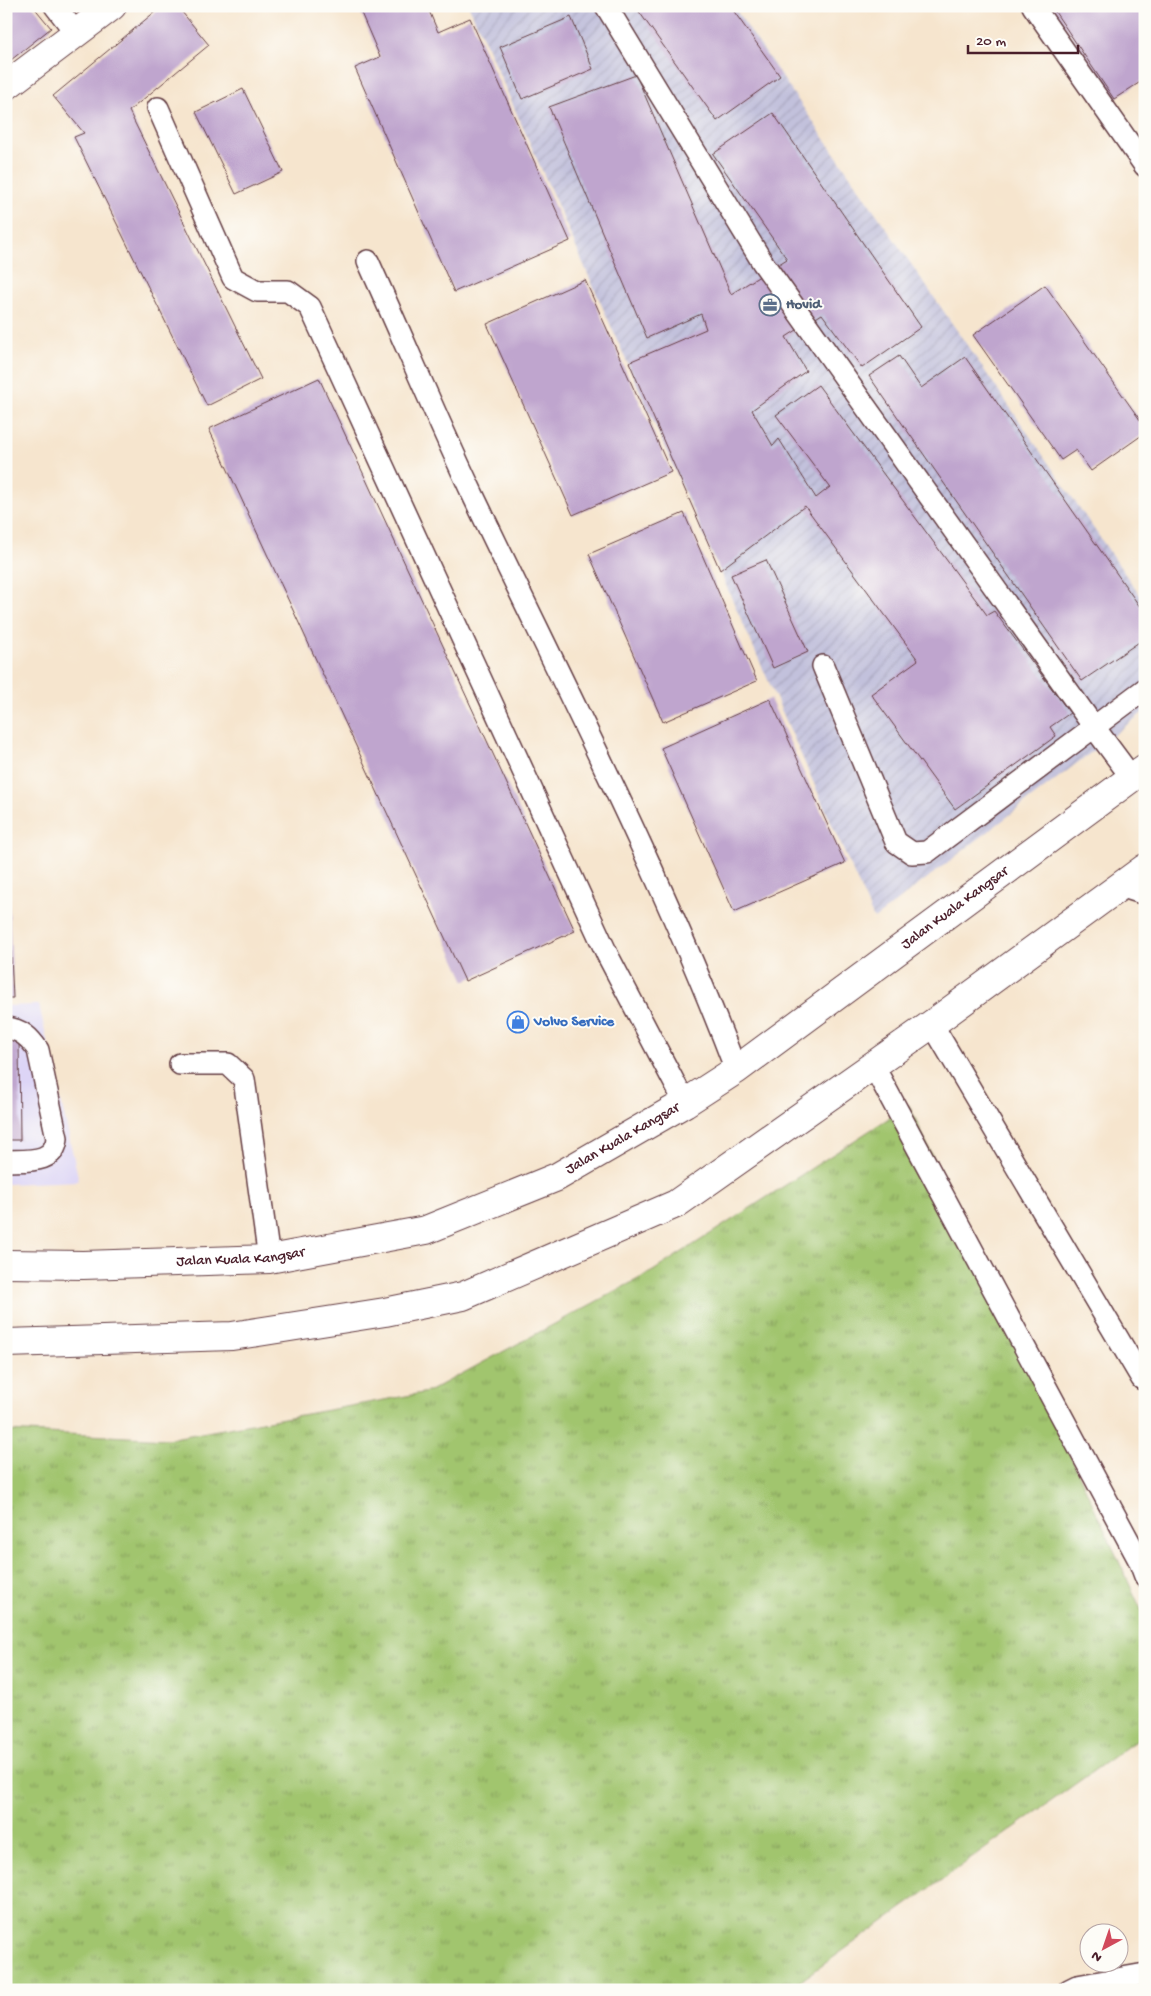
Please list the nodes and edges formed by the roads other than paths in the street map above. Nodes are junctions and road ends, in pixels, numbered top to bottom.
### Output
1 (55, 6) edge
2 (112, 6) edge
3 (606, 6) edge
4 (1033, 6) edge
5 (76, 33) junction
6 (6, 86) edge
7 (158, 108) dead end
8 (1145, 166) edge
9 (368, 261) dead end
10 (823, 666) dead end
11 (1145, 689) edge
12 (1094, 727) junction
13 (1138, 773) edge
14 (1145, 868) edge
15 (1132, 890) edge
16 (932, 1024) junction
17 (6, 1028) edge
18 (180, 1064) dead end
19 (873, 1065) junction
20 (736, 1070) junction
21 (685, 1103) junction
22 (6, 1161) edge
23 (269, 1259) junction
24 (6, 1264) edge
25 (6, 1343) edge
26 (1142, 1379) dead end
27 (1143, 1566) edge
28 (1145, 1974) edge
29 (1068, 1990) edge

1 - 5 lane
2 - 5 main road
3 - 12 lane
4 - 8 lane
5 - 6 main road
7 - 21 lane
9 - 20 lane
10 - 12 lane
11 - 12 lane
12 - 13 lane
13 - 20 main road, Jalan Kuala Kangsar
14 - 15 main road
15 - 16 main road
16 - 19 main road
16 - 26 lane
17 - 22 lane
18 - 23 lane
19 - 25 main road
19 - 27 lane
20 - 21 main road, Jalan Kuala Kangsar
21 - 23 main road, Jalan Kuala Kangsar
23 - 24 main road, Jalan Kuala Kangsar
28 - 29 lane

